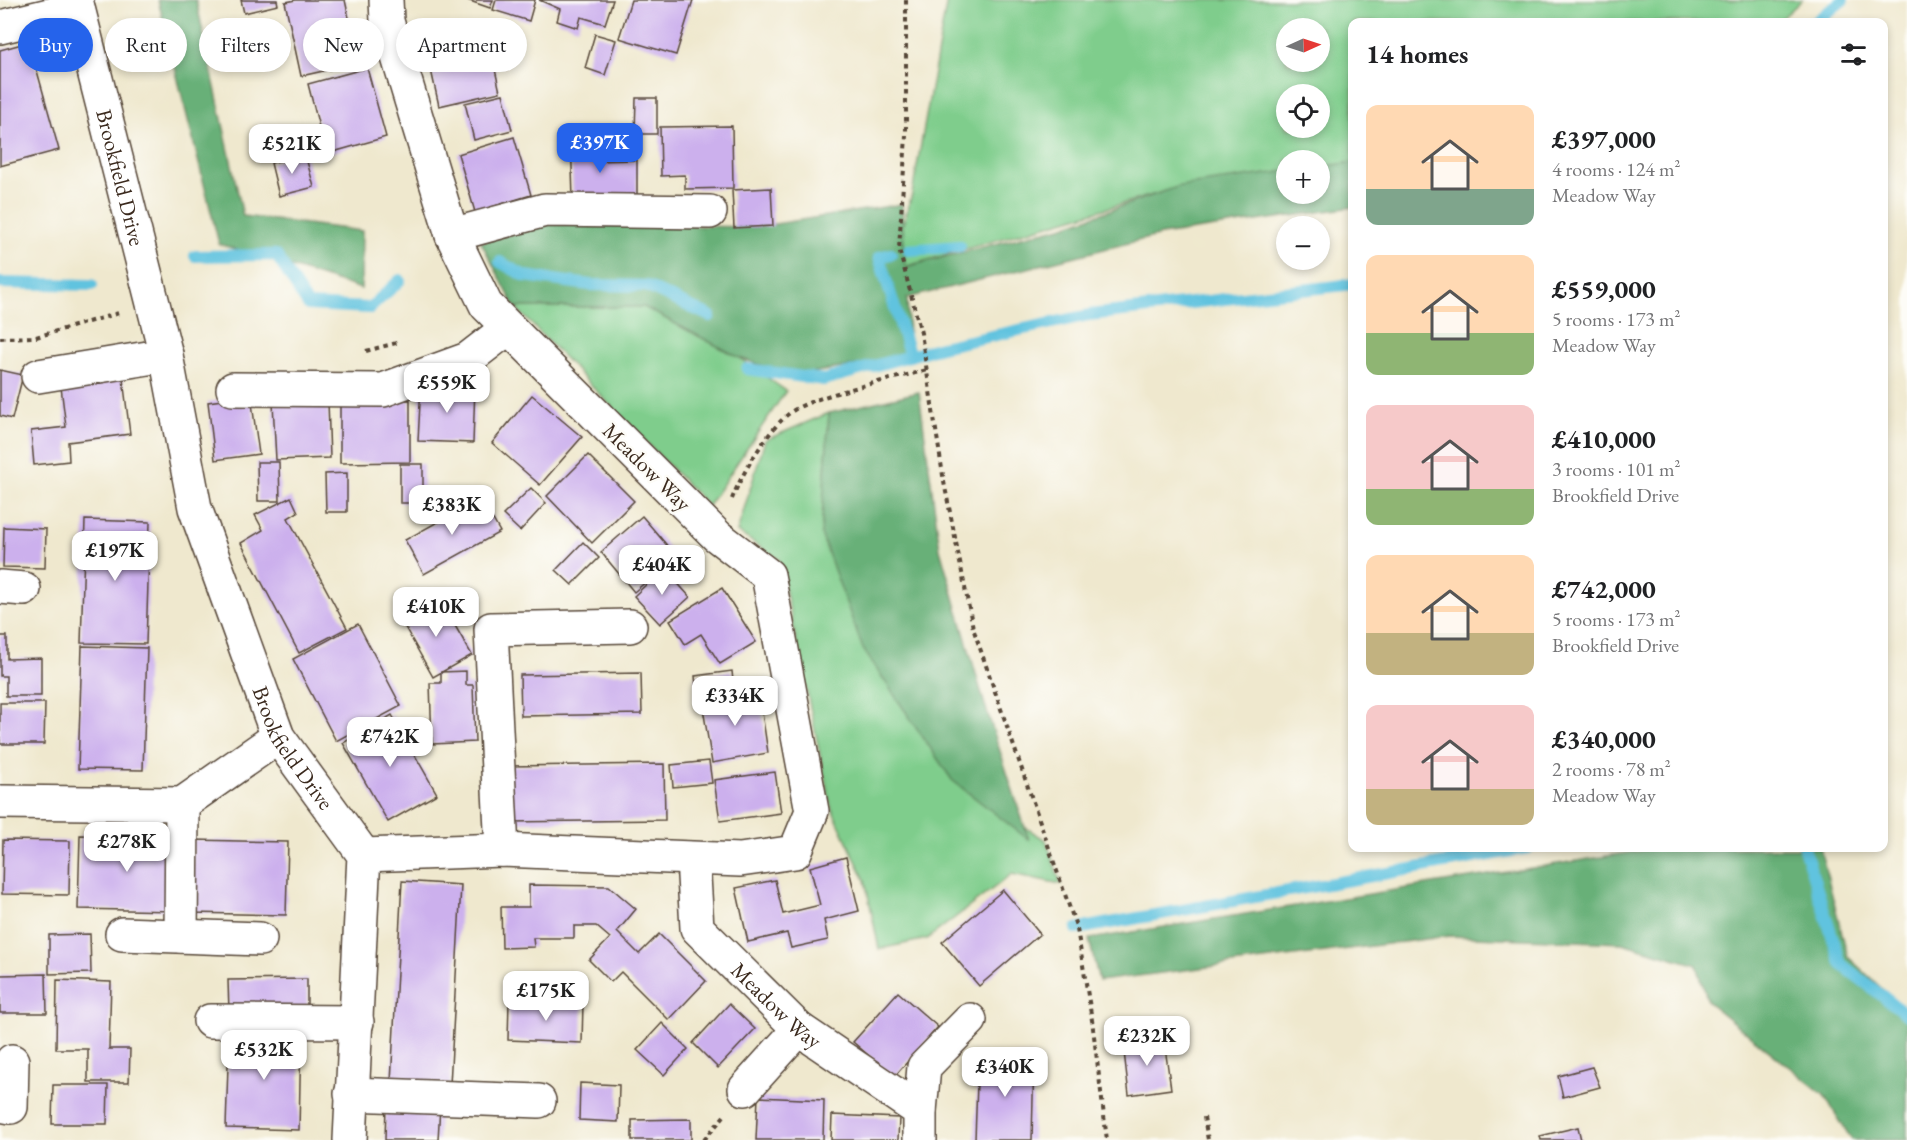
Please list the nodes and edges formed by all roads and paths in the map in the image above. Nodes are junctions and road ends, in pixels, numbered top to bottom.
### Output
1 (386, 0) edge
2 (906, 0) edge
3 (77, 4) edge
4 (0, 27) edge
5 (710, 212) dead end
6 (452, 235) junction
7 (154, 303) junction
8 (508, 328) junction
9 (0, 338) edge
10 (410, 339) dead end
11 (365, 352) dead end
12 (166, 355) junction
13 (927, 370) junction
14 (38, 376) dead end
15 (233, 389) dead end
16 (717, 536) junction
17 (630, 626) dead end
18 (278, 737) junction
19 (0, 802) edge
20 (182, 804) junction
21 (502, 850) junction
22 (364, 855) junction
23 (693, 859) junction
24 (122, 934) dead end
25 (181, 936) junction
26 (260, 939) dead end
27 (970, 1020) dead end
28 (210, 1021) dead end
29 (357, 1022) junction
30 (799, 1029) junction
31 (12, 1061) dead end
32 (745, 1089) dead end
33 (351, 1094) junction
34 (538, 1101) dead end
35 (0, 1105) edge
36 (1204, 1117) dead end
37 (920, 1126) edge
38 (350, 1140) edge
39 (1107, 1140) edge
40 (1208, 1140) edge

1 - 6 street, Meadow Way
2 - 13 path
3 - 4 street
3 - 7 street, Brookfield Drive
5 - 6 street
6 - 8 street, Meadow Way
7 - 9 path
7 - 12 street, Brookfield Drive
8 - 15 street
8 - 16 street, Meadow Way
10 - 11 path
12 - 14 street
12 - 18 street, Brookfield Drive
13 - 16 path
13 - 39 path
16 - 23 street, Meadow Way
17 - 21 street
18 - 20 street
18 - 22 street, Brookfield Drive
19 - 20 street
20 - 25 street
21 - 22 street, Meadow Way
21 - 23 street, Meadow Way
22 - 29 street
23 - 30 street, Meadow Way
24 - 25 street
25 - 26 street
27 - 37 street, Meadow Way
28 - 29 street
29 - 33 street
30 - 32 street
30 - 37 street, Meadow Way
31 - 35 street
33 - 34 street
33 - 38 street
36 - 40 path

